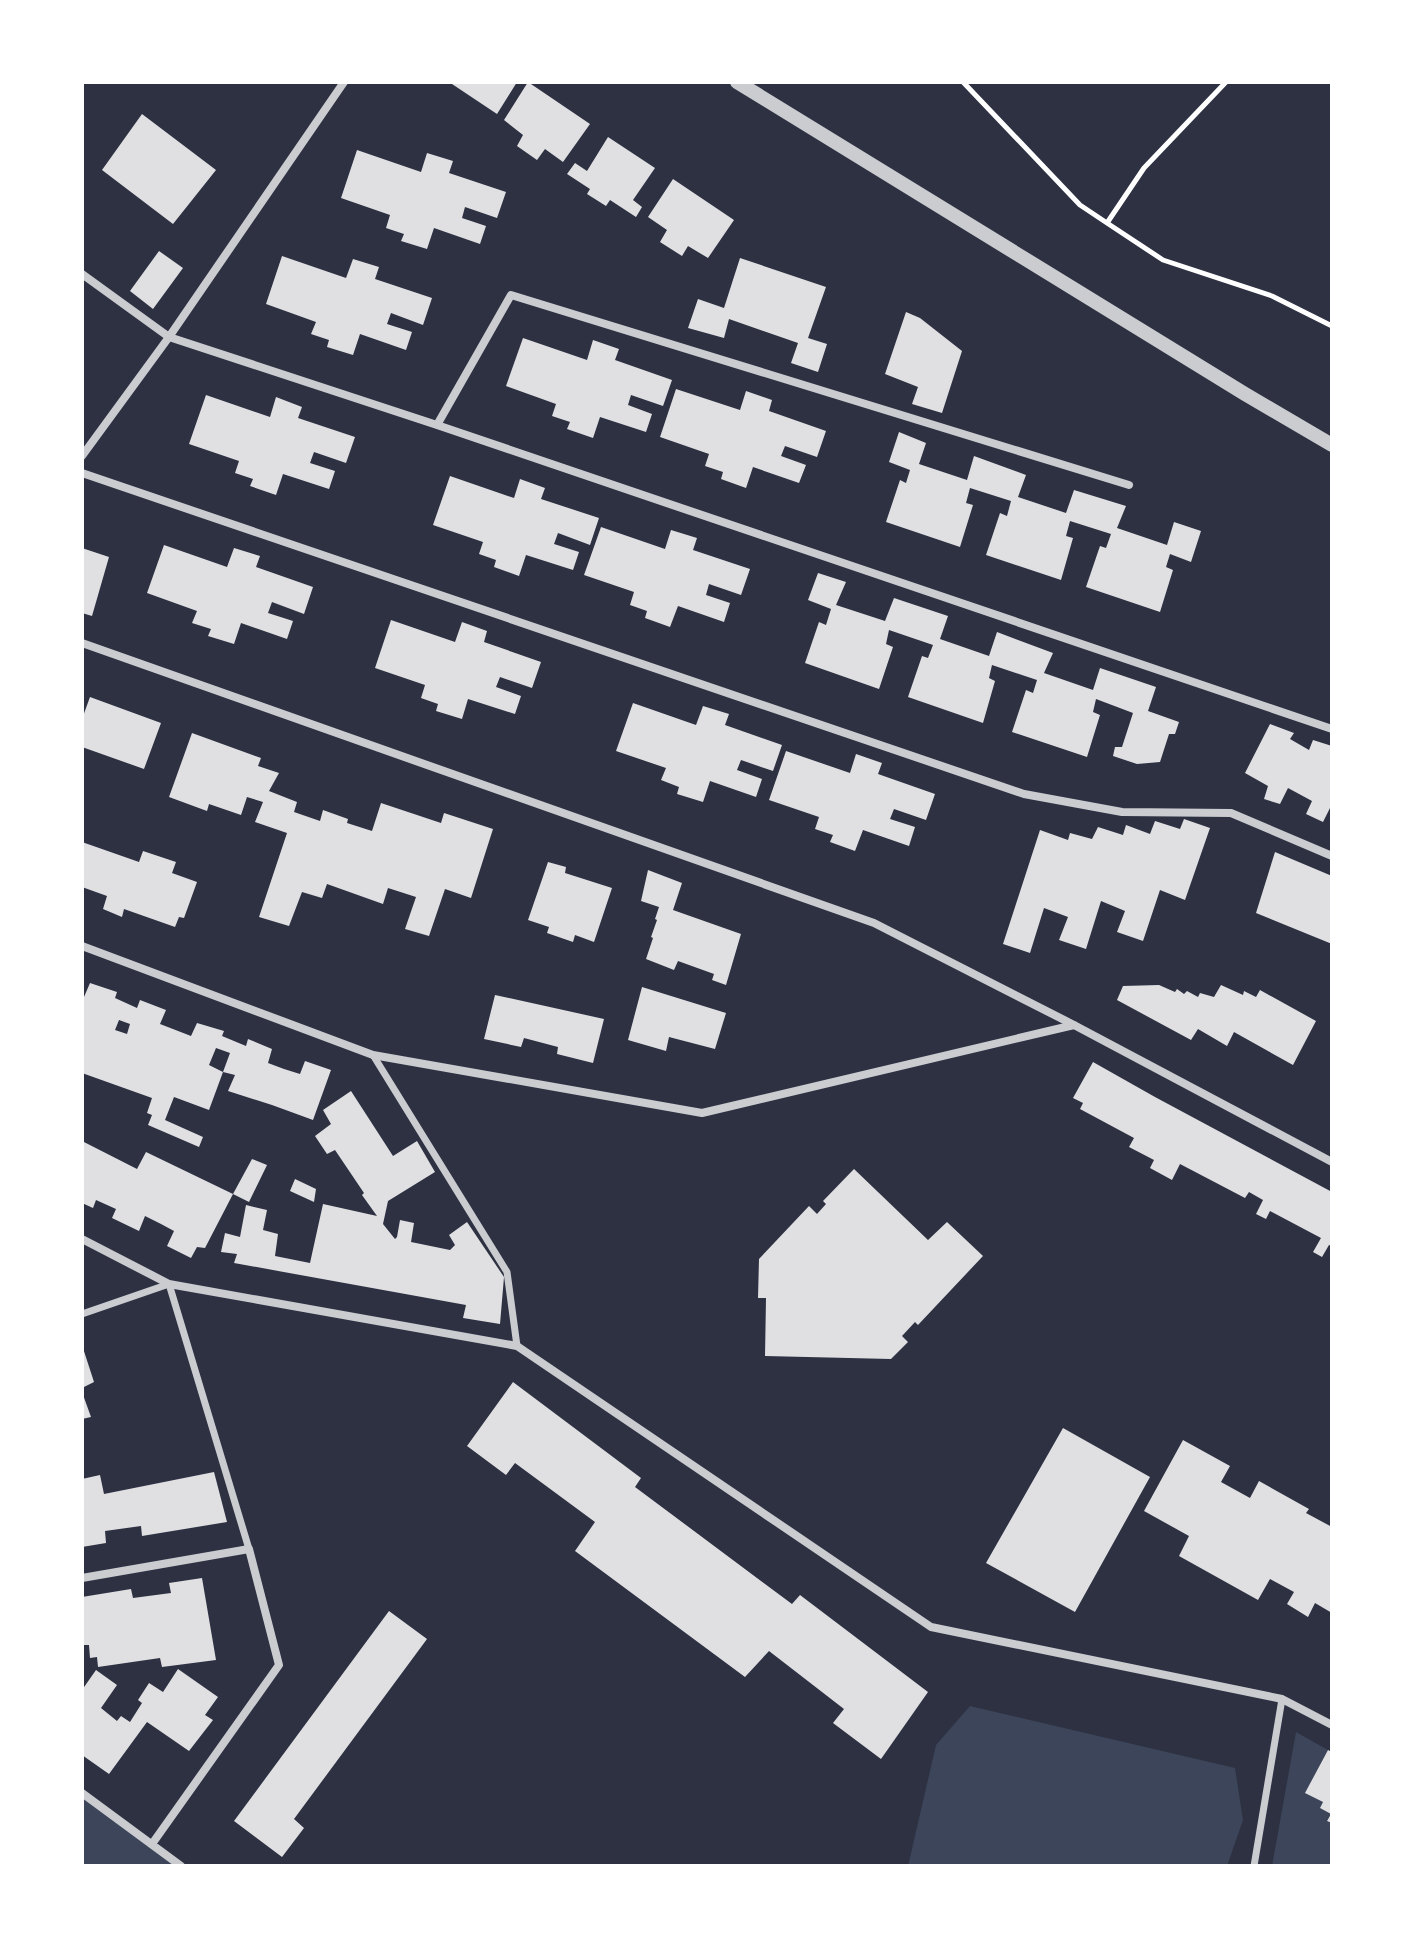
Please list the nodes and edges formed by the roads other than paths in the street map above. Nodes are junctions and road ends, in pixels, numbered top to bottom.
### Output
1 (344, 82) edge
2 (737, 82) edge
3 (82, 274) edge
4 (169, 337) junction
5 (437, 425) junction
6 (1332, 445) edge
7 (82, 456) edge
8 (82, 473) edge
9 (1129, 485) dead end
10 (82, 643) edge
11 (1332, 729) edge
12 (1332, 856) edge
13 (82, 946) edge
14 (1074, 1025) junction
15 (373, 1055) junction
16 (1332, 1162) edge
17 (82, 1239) edge
18 (169, 1284) junction
19 (82, 1314) edge
20 (517, 1346) junction
21 (249, 1549) junction
22 (82, 1578) edge
23 (1282, 1699) junction
24 (1332, 1725) edge
25 (82, 1793) edge
26 (152, 1844) junction
27 (181, 1866) edge
28 (1254, 1866) edge

1 - 4 street
2 - 6 street
3 - 4 street
4 - 5 street
4 - 7 street
5 - 9 street
5 - 11 street
8 - 12 street
10 - 14 street
13 - 15 street
14 - 15 street
14 - 16 street
15 - 20 street
17 - 18 street
18 - 19 street
18 - 20 street
18 - 21 street
20 - 23 street
21 - 22 street
21 - 26 street
23 - 24 street
23 - 28 street
25 - 26 street
26 - 27 street

